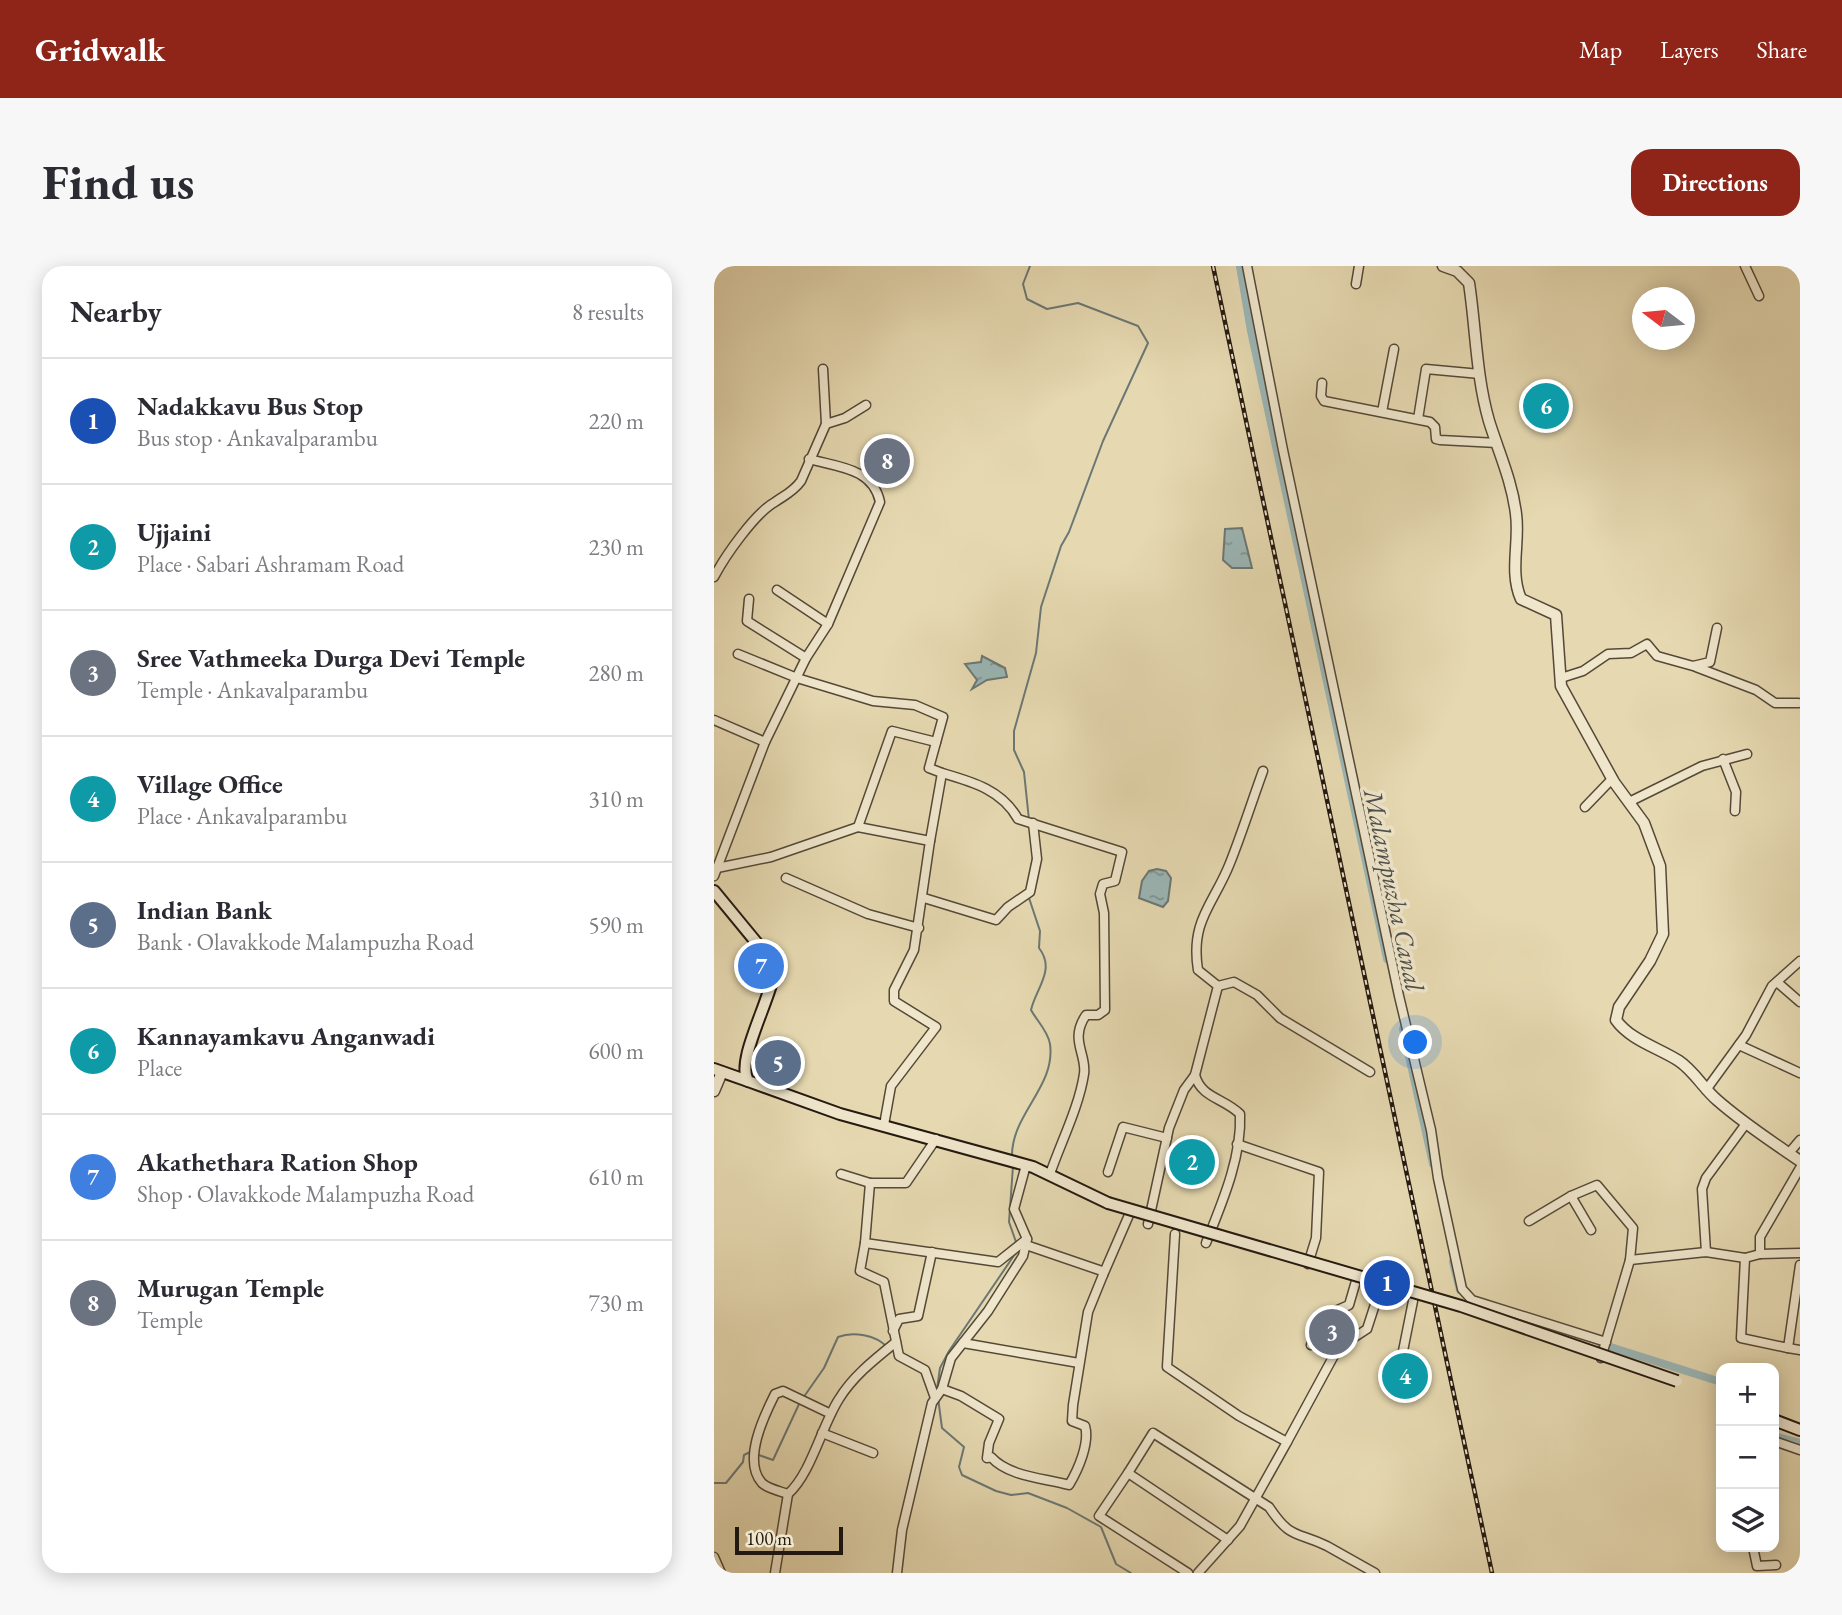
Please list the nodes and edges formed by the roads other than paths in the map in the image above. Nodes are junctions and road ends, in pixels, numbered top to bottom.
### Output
1 (1247, 266) edge
2 (1359, 266) edge
3 (1443, 266) edge
4 (1745, 266) edge
5 (1356, 284) dead end
6 (1759, 296) dead end
7 (1394, 349) dead end
8 (823, 369) dead end
9 (1480, 374) junction
10 (1322, 383) dead end
11 (866, 405) dead end
12 (1382, 411) junction
13 (1418, 419) junction
14 (826, 424) junction
15 (1497, 443) junction
16 (809, 459) junction
17 (714, 577) edge
18 (776, 590) dead end
19 (749, 599) dead end
20 (828, 624) junction
21 (1717, 628) dead end
22 (738, 654) dead end
23 (807, 658) junction
24 (1693, 666) junction
25 (797, 678) junction
26 (1561, 678) junction
27 (1798, 703) dead end
28 (714, 720) edge
29 (765, 742) junction
30 (936, 743) junction
31 (1747, 754) dead end
32 (1723, 759) junction
33 (1263, 771) dead end
34 (942, 774) junction
35 (1612, 779) junction
36 (1629, 802) junction
37 (1586, 807) dead end
38 (1735, 811) dead end
39 (1033, 823) junction
40 (858, 827) junction
41 (930, 841) junction
42 (716, 872) edge
43 (786, 878) dead end
44 (714, 891) edge
45 (924, 898) junction
46 (919, 928) junction
47 (1800, 961) edge
48 (1777, 982) junction
49 (1218, 986) junction
50 (1800, 1002) edge
51 (1739, 1045) junction
52 (718, 1070) edge
53 (1370, 1072) dead end
54 (1800, 1073) edge
55 (1195, 1075) junction
56 (748, 1081) junction
57 (1706, 1090) junction
58 (714, 1091) edge
59 (884, 1125) junction
60 (1745, 1125) junction
61 (1167, 1138) junction
62 (936, 1139) junction
63 (1800, 1140) edge
64 (1237, 1144) junction
65 (1788, 1153) junction
66 (1800, 1161) edge
67 (1017, 1163) junction
68 (1800, 1168) edge
69 (1108, 1172) dead end
70 (841, 1174) dead end
71 (1050, 1174) junction
72 (870, 1183) junction
73 (1571, 1196) junction
74 (1129, 1215) dead end
75 (1528, 1221) dead end
76 (1148, 1224) dead end
77 (1591, 1230) dead end
78 (1175, 1234) dead end
79 (1025, 1242) junction
80 (1206, 1242) dead end
81 (865, 1243) junction
82 (932, 1252) junction
83 (1706, 1252) junction
84 (1800, 1253) edge
85 (1760, 1254) junction
86 (1745, 1258) junction
87 (1630, 1260) junction
88 (1308, 1264) dead end
89 (1800, 1265) edge
90 (1103, 1275) junction
91 (1356, 1281) dead end
92 (1380, 1289) dead end
93 (1413, 1301) dead end
94 (1485, 1304) junction
95 (1484, 1321) dead end
96 (894, 1331) junction
97 (963, 1343) junction
98 (892, 1345) junction
99 (1311, 1345) dead end
100 (1788, 1348) junction
101 (1800, 1350) edge
102 (1402, 1356) dead end
103 (1079, 1363) junction
104 (1677, 1381) dead end
105 (938, 1394) junction
106 (831, 1414) junction
107 (1779, 1422) edge
108 (1800, 1430) edge
109 (822, 1433) junction
110 (1287, 1442) junction
111 (1779, 1443) edge
112 (1800, 1450) edge
113 (873, 1452) dead end
114 (1128, 1473) junction
115 (788, 1494) junction
116 (1254, 1498) junction
117 (1228, 1540) junction
118 (1753, 1552) edge
119 (714, 1557) edge
120 (1776, 1565) dead end
121 (721, 1573) edge
122 (775, 1573) edge
123 (897, 1573) edge
124 (1188, 1573) edge
125 (1198, 1573) edge
126 (1375, 1573) edge

1 - 94 street
2 - 5 street
3 - 9 street
4 - 6 street
7 - 12 street
8 - 14 street
9 - 13 street
9 - 15 street
10 - 12 street
11 - 14 street
12 - 13 street
13 - 15 street
14 - 16 street
15 - 26 street
16 - 17 street
16 - 20 street
18 - 20 street
19 - 23 street
20 - 23 street
21 - 24 street
22 - 25 street
23 - 25 street
24 - 26 street
24 - 27 street
25 - 29 street
25 - 30 street
26 - 35 street
28 - 29 street
29 - 42 street
30 - 34 street
30 - 40 street
31 - 32 street
32 - 36 street
32 - 38 street
33 - 49 street
34 - 39 street
34 - 41 street
35 - 36 street
35 - 37 street
36 - 57 street
39 - 45 street
39 - 71 street
40 - 41 street
40 - 42 street
41 - 45 street
43 - 46 street
44 - 56 main road
45 - 46 street
46 - 59 street
47 - 48 street
48 - 50 street
48 - 51 street
49 - 53 street
49 - 55 street
51 - 54 street
51 - 57 street
52 - 56 main road
52 - 58 street
55 - 61 street
55 - 64 street
56 - 59 main road
57 - 60 street
59 - 62 main road
60 - 65 street
60 - 83 street
61 - 69 street
61 - 76 street
62 - 67 main road
62 - 72 street
63 - 65 street
64 - 80 street
64 - 88 street
65 - 66 street
67 - 71 main road
67 - 79 street
68 - 85 street
70 - 72 street
71 - 104 main road, bridge
72 - 81 street
73 - 75 street
73 - 77 street
73 - 87 street
74 - 90 street
78 - 110 street
79 - 82 street
79 - 90 street
79 - 97 street
81 - 82 street
81 - 96 street
82 - 96 street
83 - 86 street
83 - 87 street
84 - 85 street
85 - 86 street
86 - 100 street
87 - 94 street
89 - 100 street
90 - 103 street
91 - 99 street
92 - 110 street
93 - 102 street
94 - 95 street, bridge
96 - 98 street
97 - 103 street
97 - 105 street
98 - 105 street
98 - 106 street
100 - 101 street
103 - 105 street
105 - 123 street
106 - 109 street
106 - 115 street
107 - 108 main road
109 - 113 street
109 - 115 street
110 - 116 street
111 - 112 street
114 - 116 street
114 - 117 street
114 - 124 street
115 - 122 street
116 - 117 street
116 - 126 street
117 - 125 street
118 - 120 street
119 - 121 street

